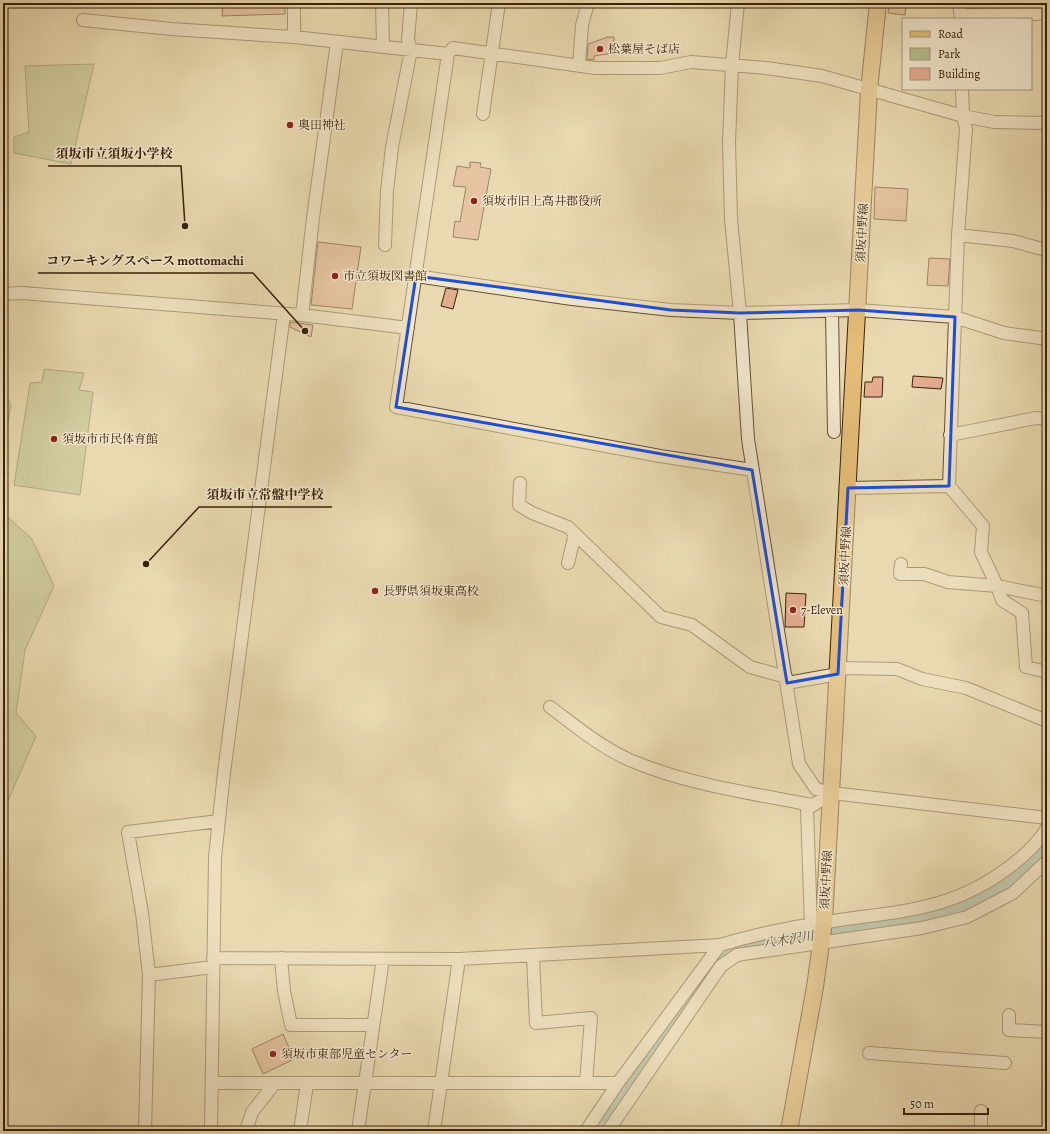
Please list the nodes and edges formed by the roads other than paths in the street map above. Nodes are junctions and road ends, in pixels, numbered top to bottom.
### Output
1 (294, 3) edge
2 (382, 3) edge
3 (411, 3) edge
4 (499, 3) edge
5 (588, 3) edge
6 (738, 3) edge
7 (878, 3) edge
8 (959, 3) edge
9 (1047, 10) edge
10 (961, 17) edge
11 (83, 20) dead end
12 (294, 37) junction
13 (338, 42) junction
14 (383, 47) junction
15 (411, 50) junction
16 (492, 53) junction
17 (448, 54) junction
18 (579, 65) junction
19 (732, 65) junction
20 (869, 90) junction
21 (962, 90) edge
22 (483, 114) dead end
23 (963, 116) junction
24 (1047, 123) edge
25 (958, 235) junction
26 (385, 245) dead end
27 (1042, 249) dead end
28 (416, 276) junction
29 (3, 294) edge
30 (858, 310) junction
31 (832, 311) junction
32 (284, 314) junction
33 (740, 314) junction
34 (302, 315) junction
35 (955, 318) junction
36 (408, 328) junction
37 (1047, 340) edge
38 (1047, 419) edge
39 (834, 432) dead end
40 (950, 435) junction
41 (752, 470) junction
42 (520, 484) dead end
43 (949, 486) junction
44 (848, 488) junction
45 (575, 534) junction
46 (568, 563) dead end
47 (901, 564) dead end
48 (997, 586) junction
49 (1047, 596) edge
50 (839, 671) junction
51 (1047, 672) edge
52 (787, 680) junction
53 (550, 707) dead end
54 (1047, 721) edge
55 (832, 793) junction
56 (812, 805) junction
57 (1047, 818) edge
58 (218, 821) junction
59 (1047, 828) edge
60 (809, 852) junction
61 (828, 855) junction
62 (1047, 861) edge
63 (820, 931) junction
64 (720, 945) junction
65 (533, 957) junction
66 (281, 958) junction
67 (384, 959) junction
68 (459, 959) junction
69 (213, 963) junction
70 (149, 976) junction
71 (1009, 1016) dead end
72 (373, 1025) junction
73 (1047, 1032) edge
74 (868, 1053) dead end
75 (1004, 1063) dead end
76 (635, 1077) junction
77 (212, 1083) junction
78 (586, 1083) junction
79 (618, 1083) junction
80 (275, 1084) junction
81 (307, 1084) junction
82 (365, 1084) junction
83 (442, 1084) junction
84 (981, 1111) dead end
85 (145, 1131) edge
86 (211, 1131) edge
87 (246, 1131) edge
88 (300, 1131) edge
89 (358, 1131) edge
90 (434, 1131) edge
91 (586, 1131) edge
92 (608, 1131) edge
93 (789, 1131) edge
94 (981, 1131) edge

1 - 12 street
2 - 14 street
3 - 15 street
4 - 16 street
5 - 18 street
6 - 19 street
7 - 20 main road, 須坂中野線
8 - 10 street
9 - 10 street
11 - 12 street
12 - 13 street
13 - 14 street
13 - 34 street
14 - 15 street
15 - 17 street
15 - 26 street
16 - 17 street
16 - 18 street
16 - 22 street
17 - 28 street
18 - 19 street
19 - 20 street
19 - 33 street
20 - 23 street
20 - 30 main road, 須坂中野線
21 - 23 street
23 - 24 street
23 - 25 street
25 - 27 street
25 - 35 street
28 - 33 street
28 - 36 street
29 - 32 street
30 - 31 street
30 - 35 street
30 - 44 main road, 須坂中野線
31 - 33 street
31 - 39 street
32 - 34 street
32 - 58 street
33 - 41 street
34 - 36 street
35 - 37 street
35 - 40 street
36 - 41 street
38 - 40 street
40 - 43 street
41 - 52 street
42 - 45 street
43 - 44 street
43 - 48 street
44 - 50 main road, 須坂中野線
45 - 46 street
45 - 52 street
47 - 48 street
48 - 49 street
48 - 51 street
50 - 52 street
50 - 54 street
50 - 55 main road, 須坂中野線
52 - 55 street
53 - 56 street
55 - 56 street
55 - 57 street
55 - 61 main road, 須坂中野線
56 - 60 street
58 - 69 street
58 - 70 street
59 - 63 street
60 - 61 street
60 - 63 street
61 - 63 main road, 須坂中野線
62 - 63 street
63 - 64 street
63 - 76 street
63 - 93 main road, 須坂中野線
64 - 65 street
64 - 76 street
65 - 68 street
65 - 78 street
66 - 67 street
66 - 69 street
66 - 72 street
67 - 68 street
67 - 72 street
68 - 83 street
69 - 70 street
69 - 77 street
70 - 85 street
71 - 73 street
72 - 82 street
74 - 75 street
76 - 79 street
76 - 92 street
77 - 80 street
77 - 86 street
78 - 79 street
78 - 83 street
79 - 91 street
80 - 81 street
80 - 87 street
81 - 82 street
81 - 88 street
82 - 83 street
82 - 89 street
83 - 90 street
84 - 94 street

